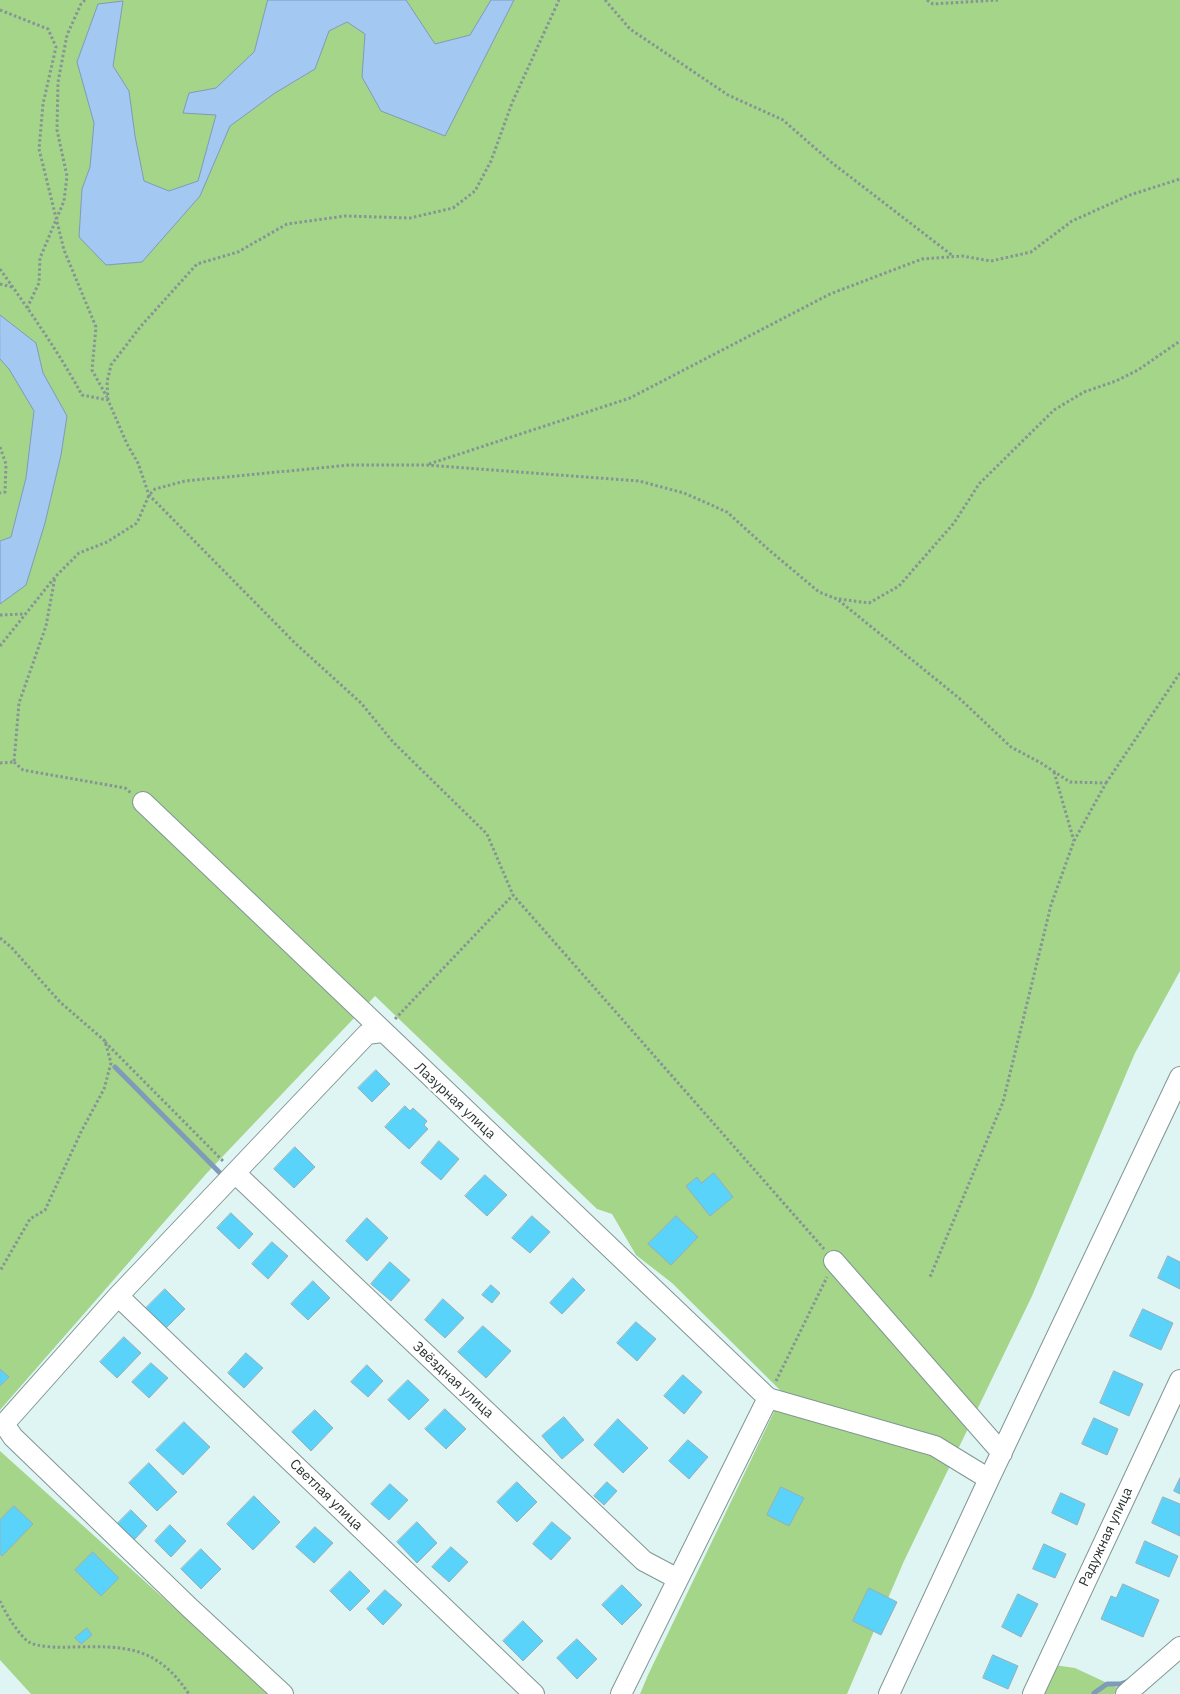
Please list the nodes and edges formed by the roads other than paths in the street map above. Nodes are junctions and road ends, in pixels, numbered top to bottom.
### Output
1 (143, 802) road end
2 (382, 1032) junction
3 (1180, 1077) edge
4 (235, 1173) junction
5 (834, 1260) road end
6 (118, 1296) junction
7 (1180, 1380) edge
8 (768, 1398) junction
9 (1002, 1452) junction
10 (989, 1479) junction
11 (678, 1579) junction
12 (1180, 1647) edge
13 (283, 1694) edge
14 (534, 1694) edge
15 (621, 1694) edge
16 (889, 1694) edge
17 (1032, 1694) edge
18 (1126, 1694) edge

1 - 2 street, Лазурная улица
2 - 4 street
2 - 8 street, Лазурная улица
3 - 9 street
4 - 6 street
4 - 11 street, Звёздная улица
5 - 9 street
6 - 13 street
6 - 14 street, Светлая улица
7 - 17 street, Радужная улица
8 - 10 street
8 - 11 street
9 - 10 street
10 - 16 street
11 - 15 street
12 - 18 street

